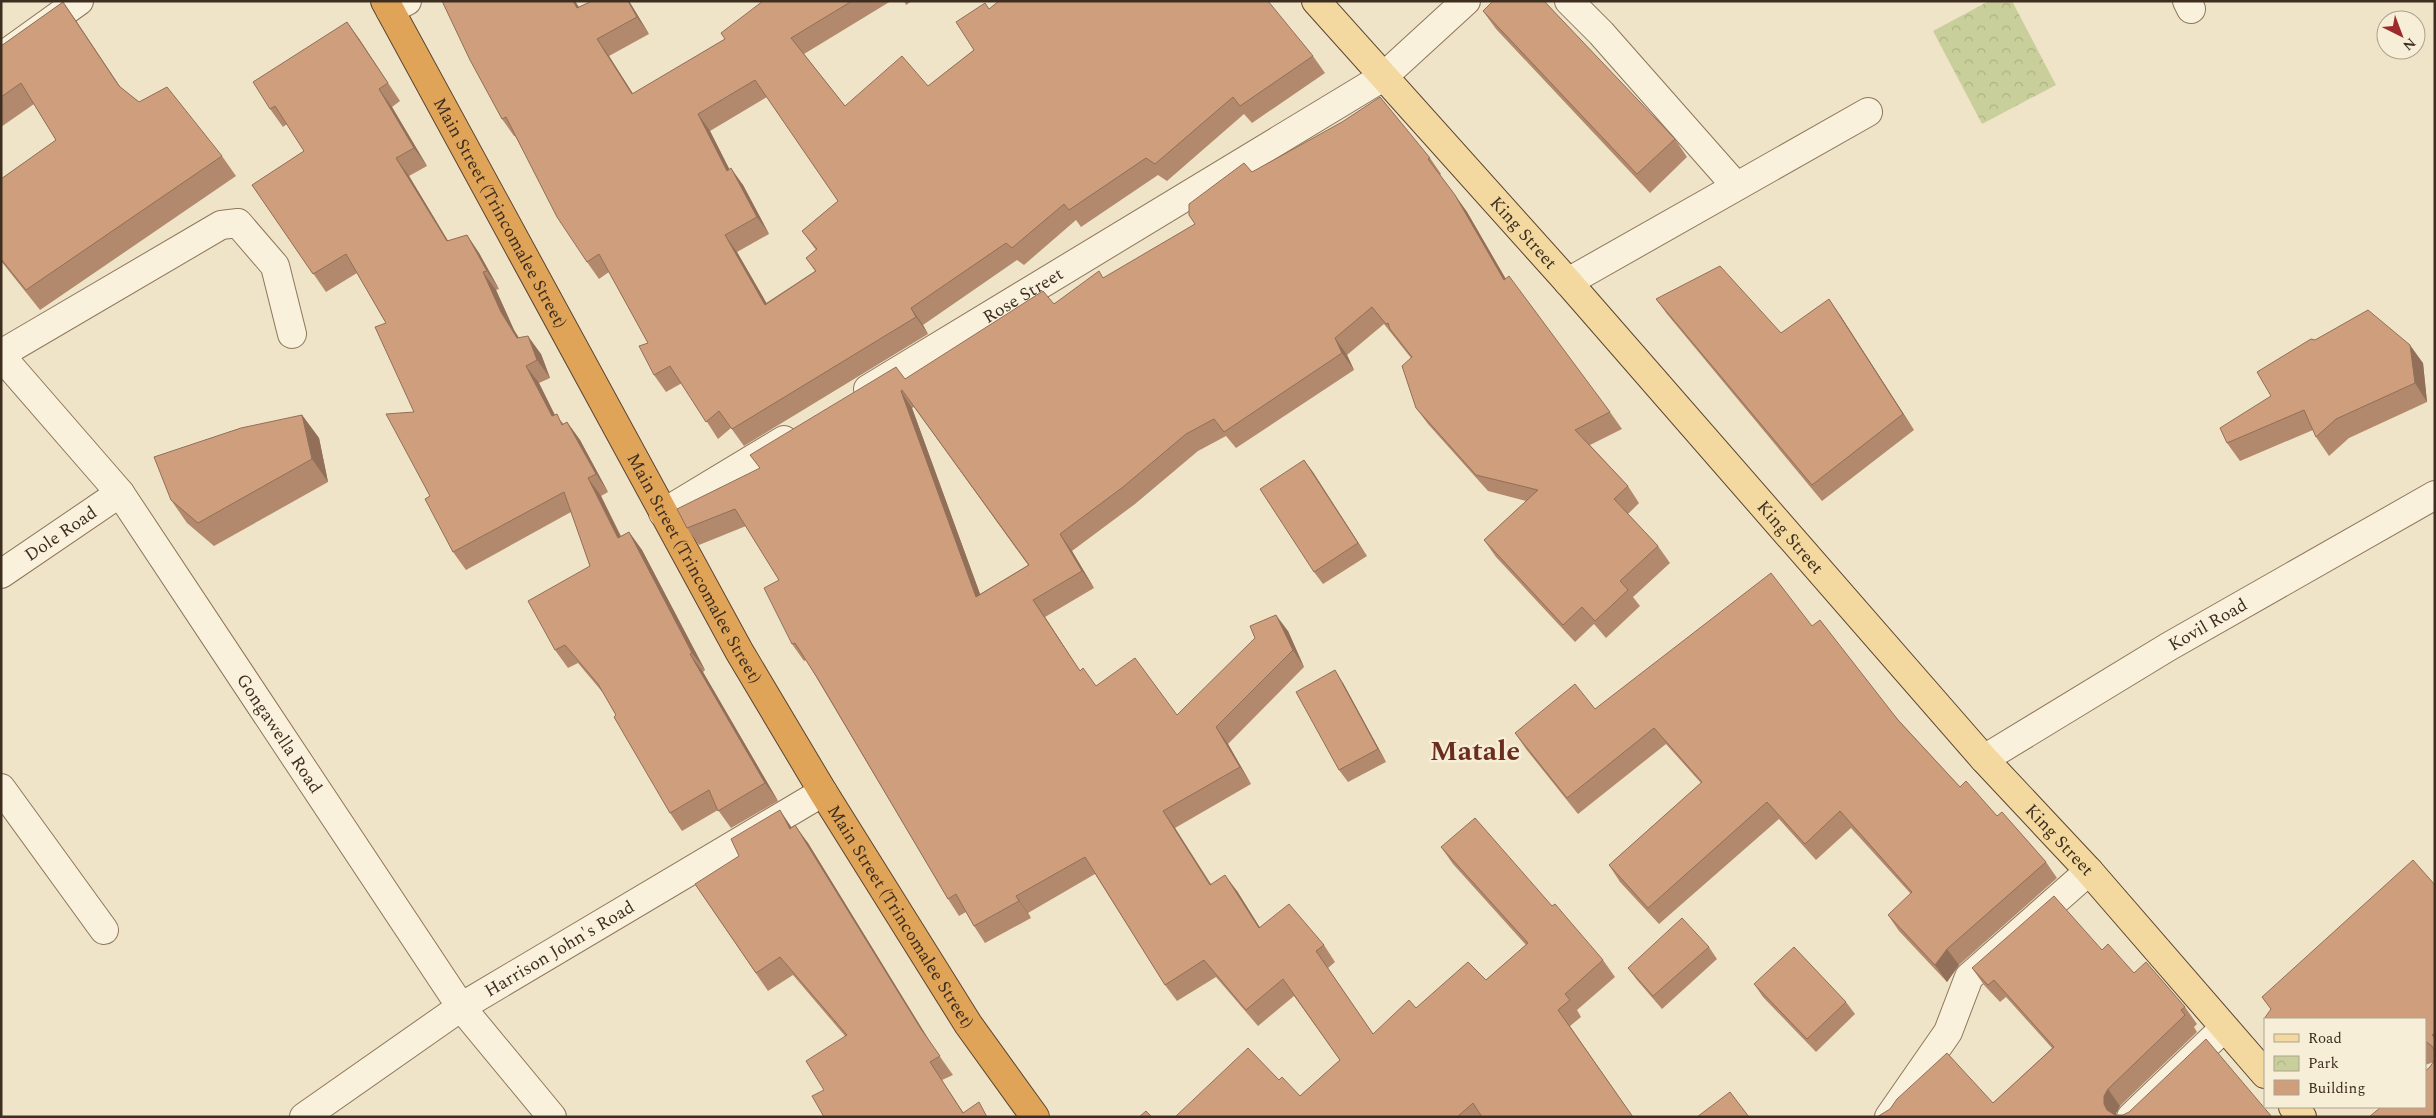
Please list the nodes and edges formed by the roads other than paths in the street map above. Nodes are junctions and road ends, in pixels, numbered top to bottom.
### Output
1 (79, 1) edge
2 (1316, 1) edge
3 (1466, 1) edge
4 (1569, 1) edge
5 (394, 4) edge
6 (1, 57) edge
7 (1383, 76) junction
8 (1868, 112) dead end
9 (1736, 186) junction
10 (1568, 282) junction
11 (292, 334) dead end
12 (1, 355) edge
13 (850, 400) edge
14 (807, 426) edge
15 (120, 493) junction
16 (2435, 495) edge
17 (664, 513) junction
18 (1, 574) edge
19 (1984, 759) junction
20 (1, 788) edge
21 (823, 792) junction
22 (2090, 871) junction
23 (104, 930) dead end
24 (461, 1007) junction
25 (2224, 1028) junction
26 (2264, 1073) edge
27 (304, 1117) edge
28 (552, 1117) edge
29 (1035, 1117) edge
30 (1890, 1117) edge
31 (2131, 1117) edge

1 - 6 street
2 - 7 main road, King Street
3 - 7 street, Rose Street
4 - 9 street
5 - 17 highway, Main Street (Trincomalee Street)
7 - 10 main road, King Street
7 - 13 street, Rose Street
8 - 9 street
9 - 10 street
10 - 19 main road, King Street
11 - 12 street
12 - 15 street, Gongawella Road
14 - 17 street
15 - 18 street, Dole Road
15 - 24 street, Gongawella Road
16 - 19 street, Kovil Road
17 - 21 highway, Main Street (Trincomalee Street)
19 - 22 main road, King Street
20 - 23 street
21 - 24 street, Harrison John's Road
21 - 29 highway, Main Street (Trincomalee Street)
22 - 25 main road, King Street
22 - 30 street
24 - 27 street, Harrison John's Road
24 - 28 street, Gongawella Road
25 - 26 main road, King Street
25 - 31 street

